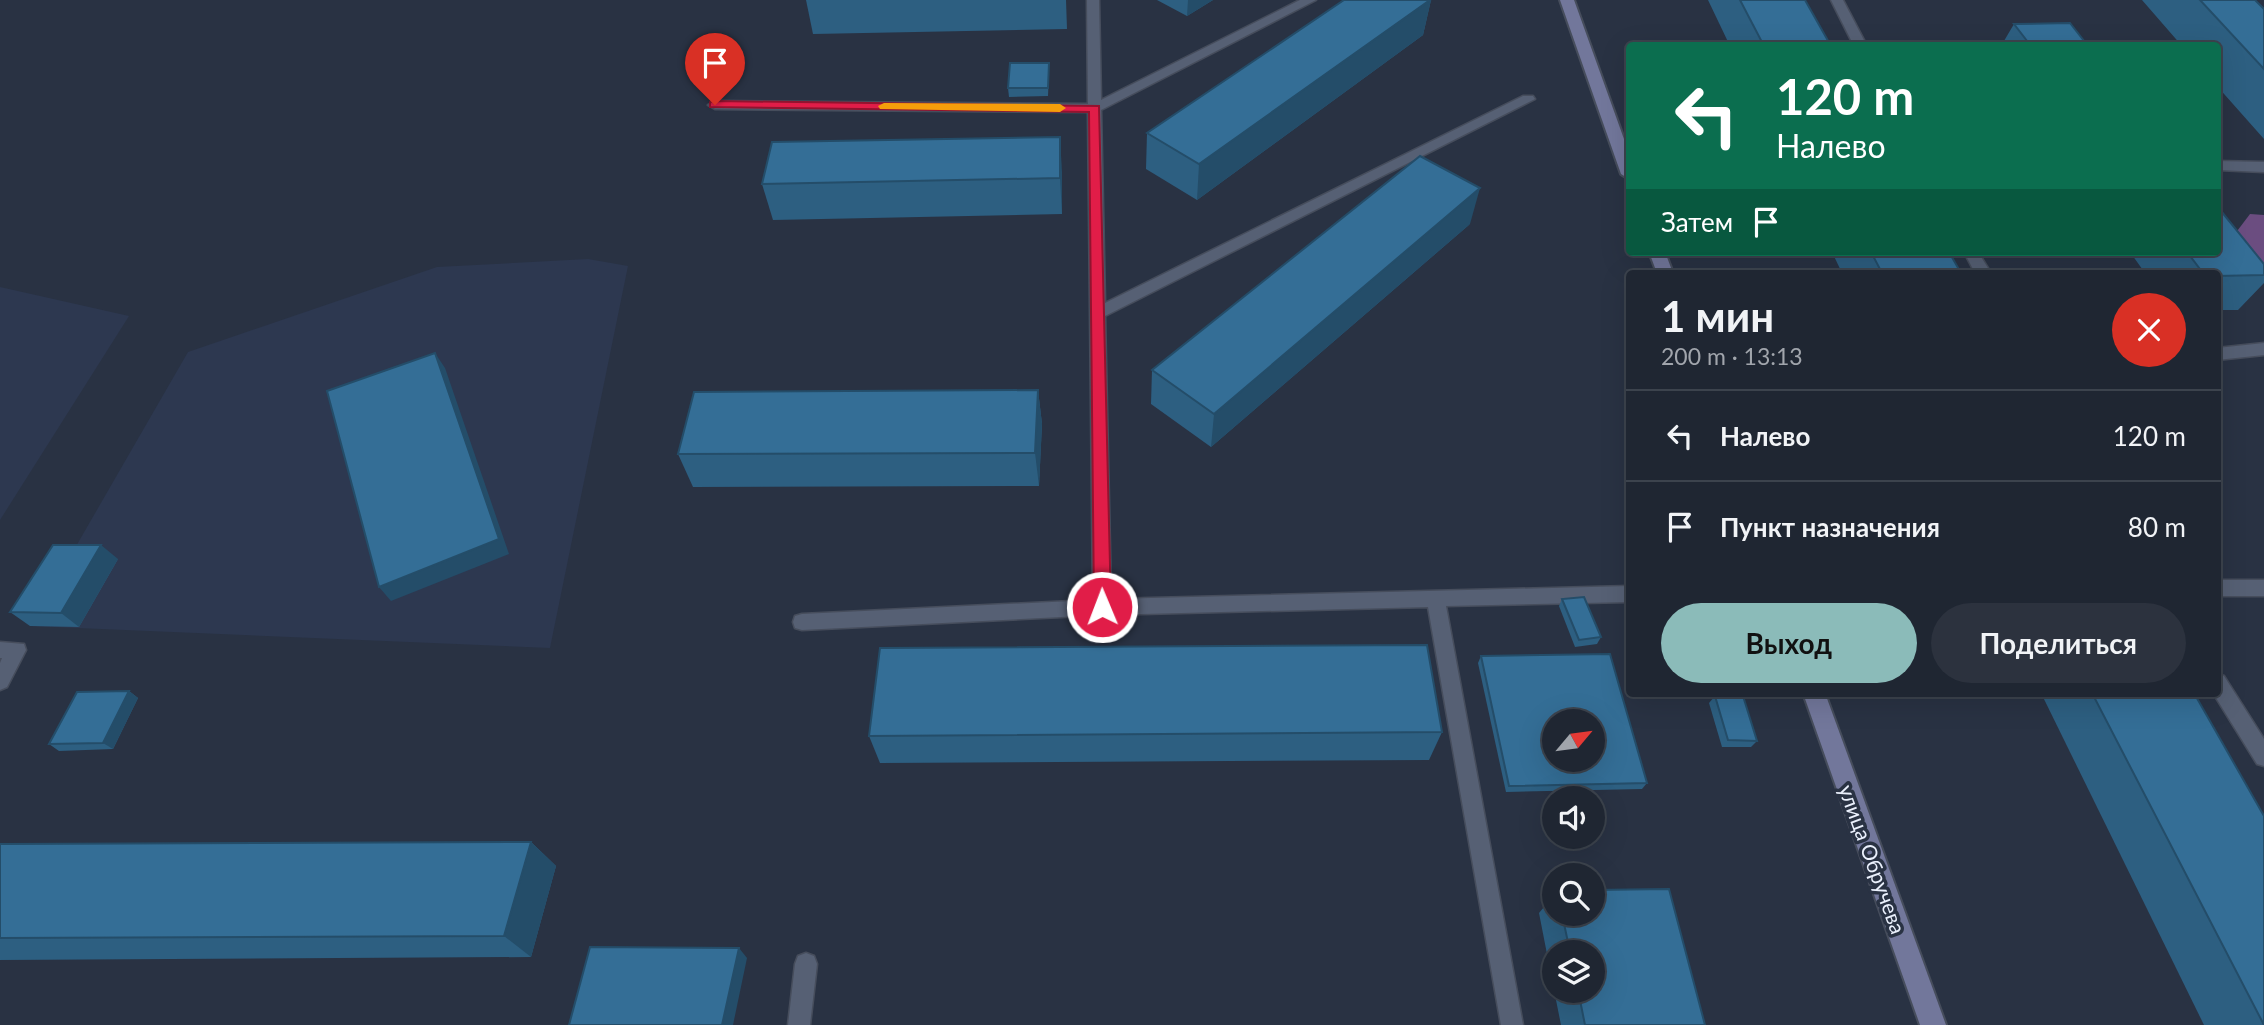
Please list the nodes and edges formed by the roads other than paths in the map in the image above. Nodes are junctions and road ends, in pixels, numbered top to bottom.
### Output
1 (1093, 0) edge
2 (1310, 0) edge
3 (1567, 0) edge
4 (1837, 0) edge
5 (1859, 42) edge
6 (1528, 99) dead end
7 (715, 105) dead end
8 (1095, 108) junction
9 (2221, 165) edge
10 (1626, 166) edge
11 (2264, 167) edge
12 (1098, 313) junction
13 (2264, 349) edge
14 (2221, 354) edge
15 (2221, 588) edge
16 (2264, 588) edge
17 (1626, 594) edge
18 (1435, 597) junction
19 (1102, 607) junction
20 (802, 622) dead end
21 (0, 650) edge
22 (0, 681) edge
23 (2221, 688) edge
24 (1815, 697) edge
25 (2264, 757) edge
26 (806, 964) dead end
27 (799, 1025) edge
28 (1512, 1025) edge
29 (1933, 1025) edge

1 - 8 lane
2 - 8 lane
3 - 10 main road
4 - 5 lane
6 - 12 lane
7 - 8 lane
8 - 12 lane
9 - 11 lane
12 - 19 lane
13 - 14 lane
15 - 16 lane
17 - 18 lane
18 - 19 lane
18 - 28 lane
19 - 20 lane
21 - 22 lane
23 - 25 lane
24 - 29 main road, улица Обручева
26 - 27 lane

